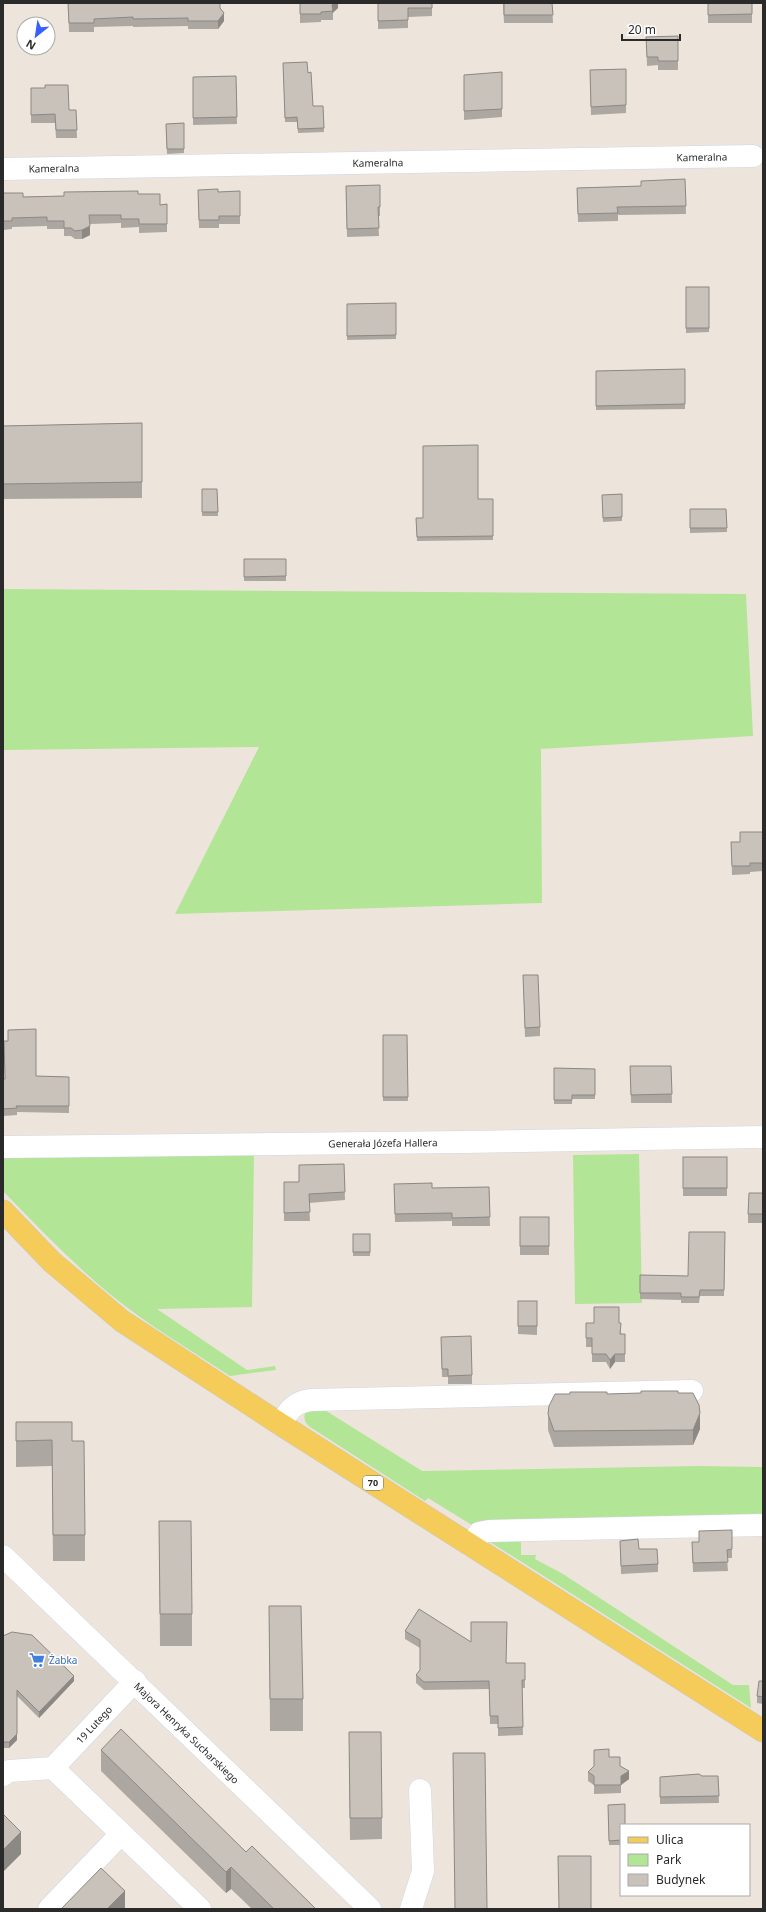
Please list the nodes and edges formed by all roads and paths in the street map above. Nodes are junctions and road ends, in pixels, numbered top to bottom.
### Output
1 (753, 156) dead end
2 (3, 169) edge
3 (763, 1137) edge
4 (3, 1147) edge
5 (3, 1211) edge
6 (692, 1391) edge
7 (280, 1424) junction
8 (763, 1525) edge
9 (471, 1545) junction
10 (3, 1556) edge
11 (135, 1681) junction
12 (763, 1731) edge
13 (53, 1768) junction
14 (3, 1774) edge
15 (420, 1790) dead end
16 (121, 1834) junction
17 (49, 1909) edge
18 (200, 1909) edge
19 (370, 1909) edge
20 (411, 1909) edge

1 - 2 street, Kameralna
3 - 4 street, Generała Józefa Hallera
5 - 7 main road, 70
6 - 7 street
7 - 9 main road, 70
8 - 9 street
9 - 12 main road, 70
10 - 11 street, Majora Henryka Sucharskiego
11 - 13 street, 19 Lutego
11 - 19 street, Majora Henryka Sucharskiego
13 - 14 street
13 - 16 street
15 - 20 street
16 - 17 street
16 - 18 street

